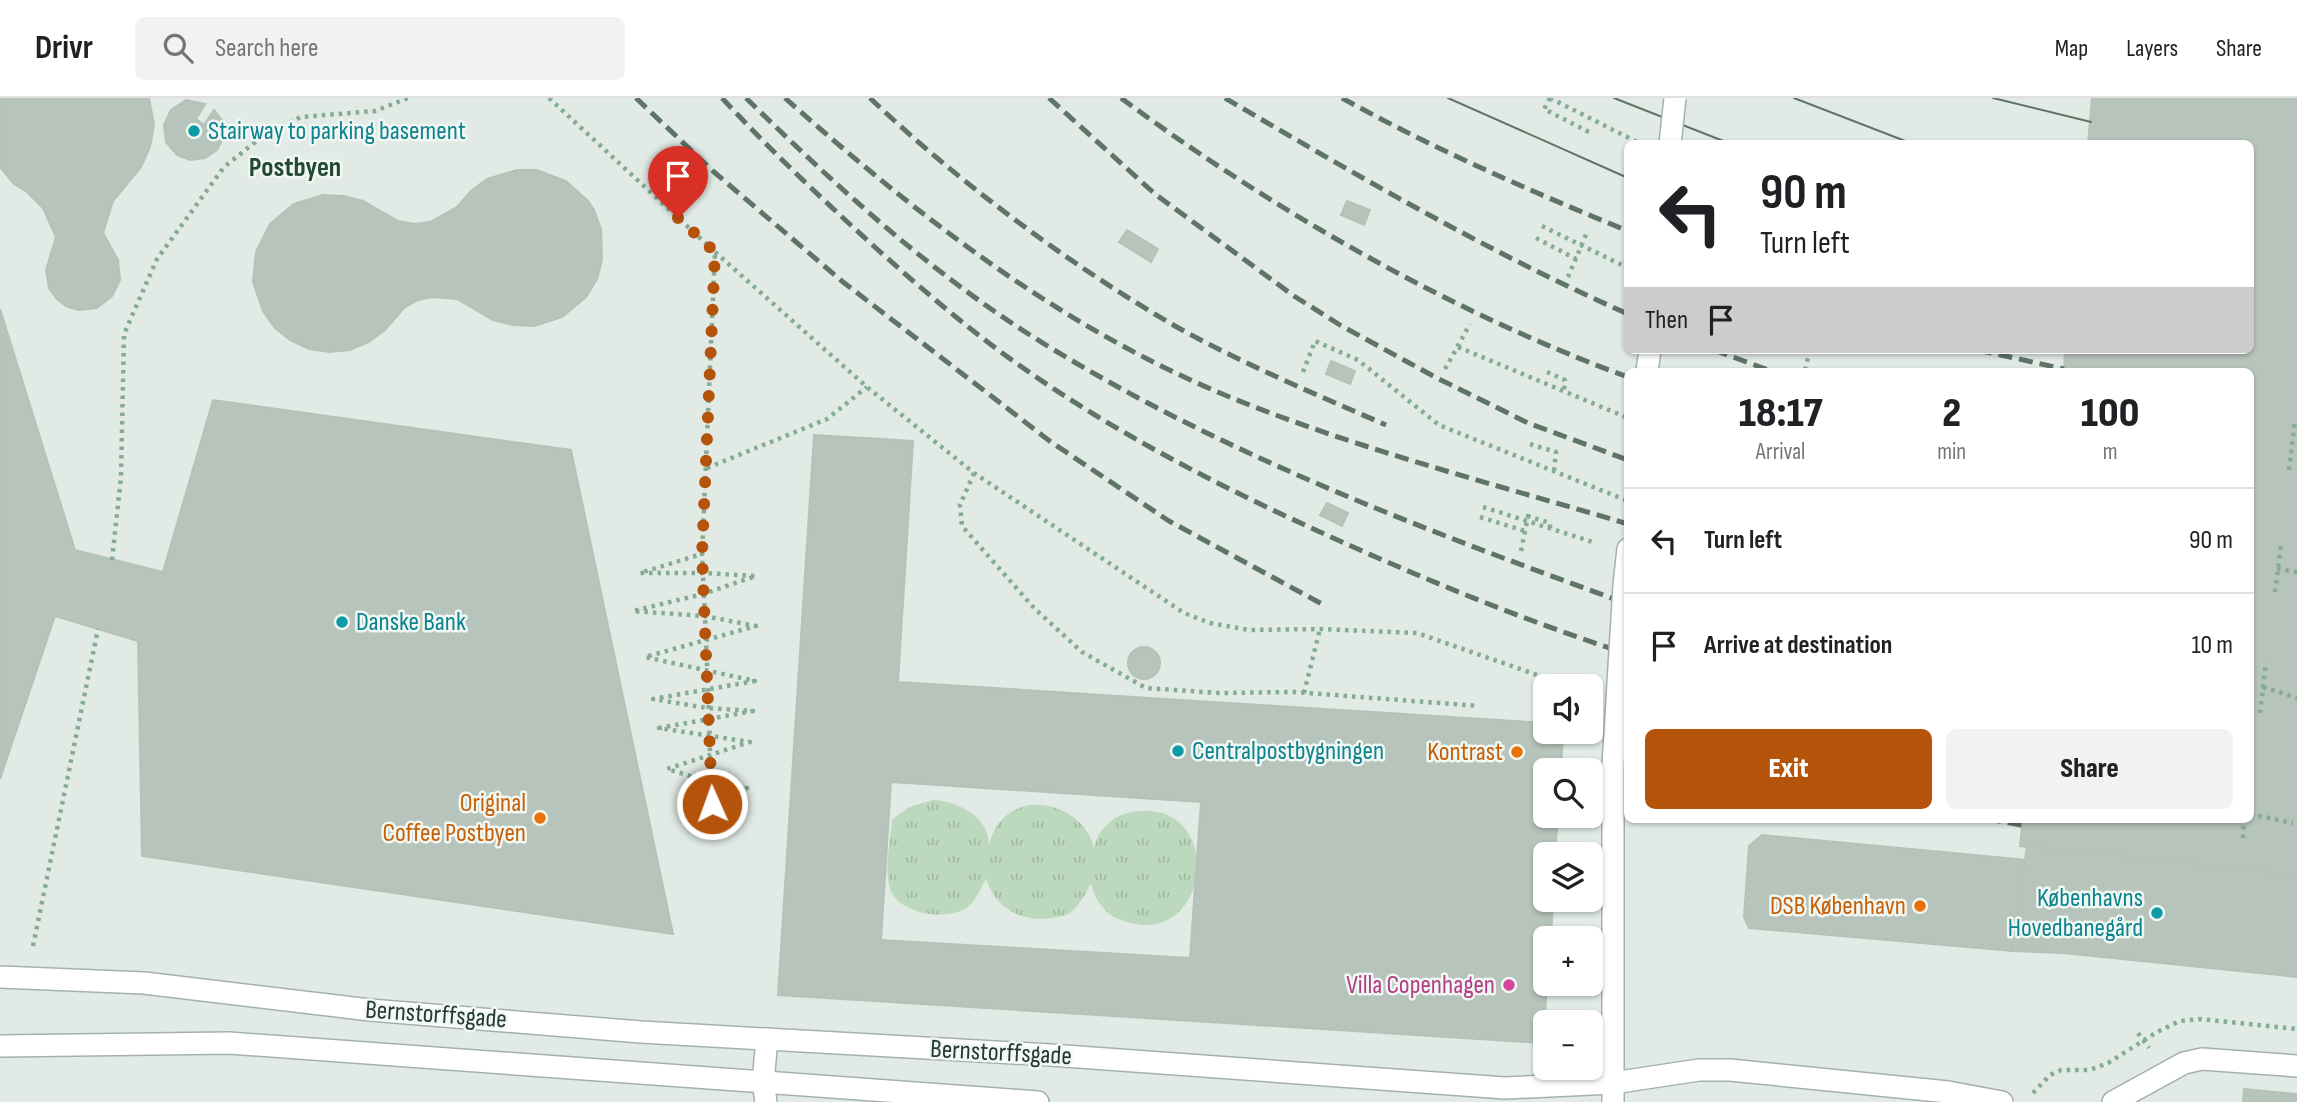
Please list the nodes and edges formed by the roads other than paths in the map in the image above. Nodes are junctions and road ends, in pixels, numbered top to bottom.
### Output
1 (1675, 98) edge
2 (1670, 140) edge
3 (1624, 597) edge
4 (0, 977) edge
5 (767, 1039) junction
6 (0, 1046) edge
7 (2297, 1066) edge
8 (765, 1092) edge
9 (1613, 1092) edge
10 (1038, 1102) edge
11 (2002, 1102) edge
12 (2113, 1102) edge

1 - 2 street, bridge
3 - 9 street, bridge
4 - 5 street, Bernstorffsgade
5 - 8 street
5 - 9 street, Bernstorffsgade
6 - 8 street, Bernstorffsgade
7 - 12 street
8 - 10 street, Bernstorffsgade
9 - 11 street, Bernstorffsgade

